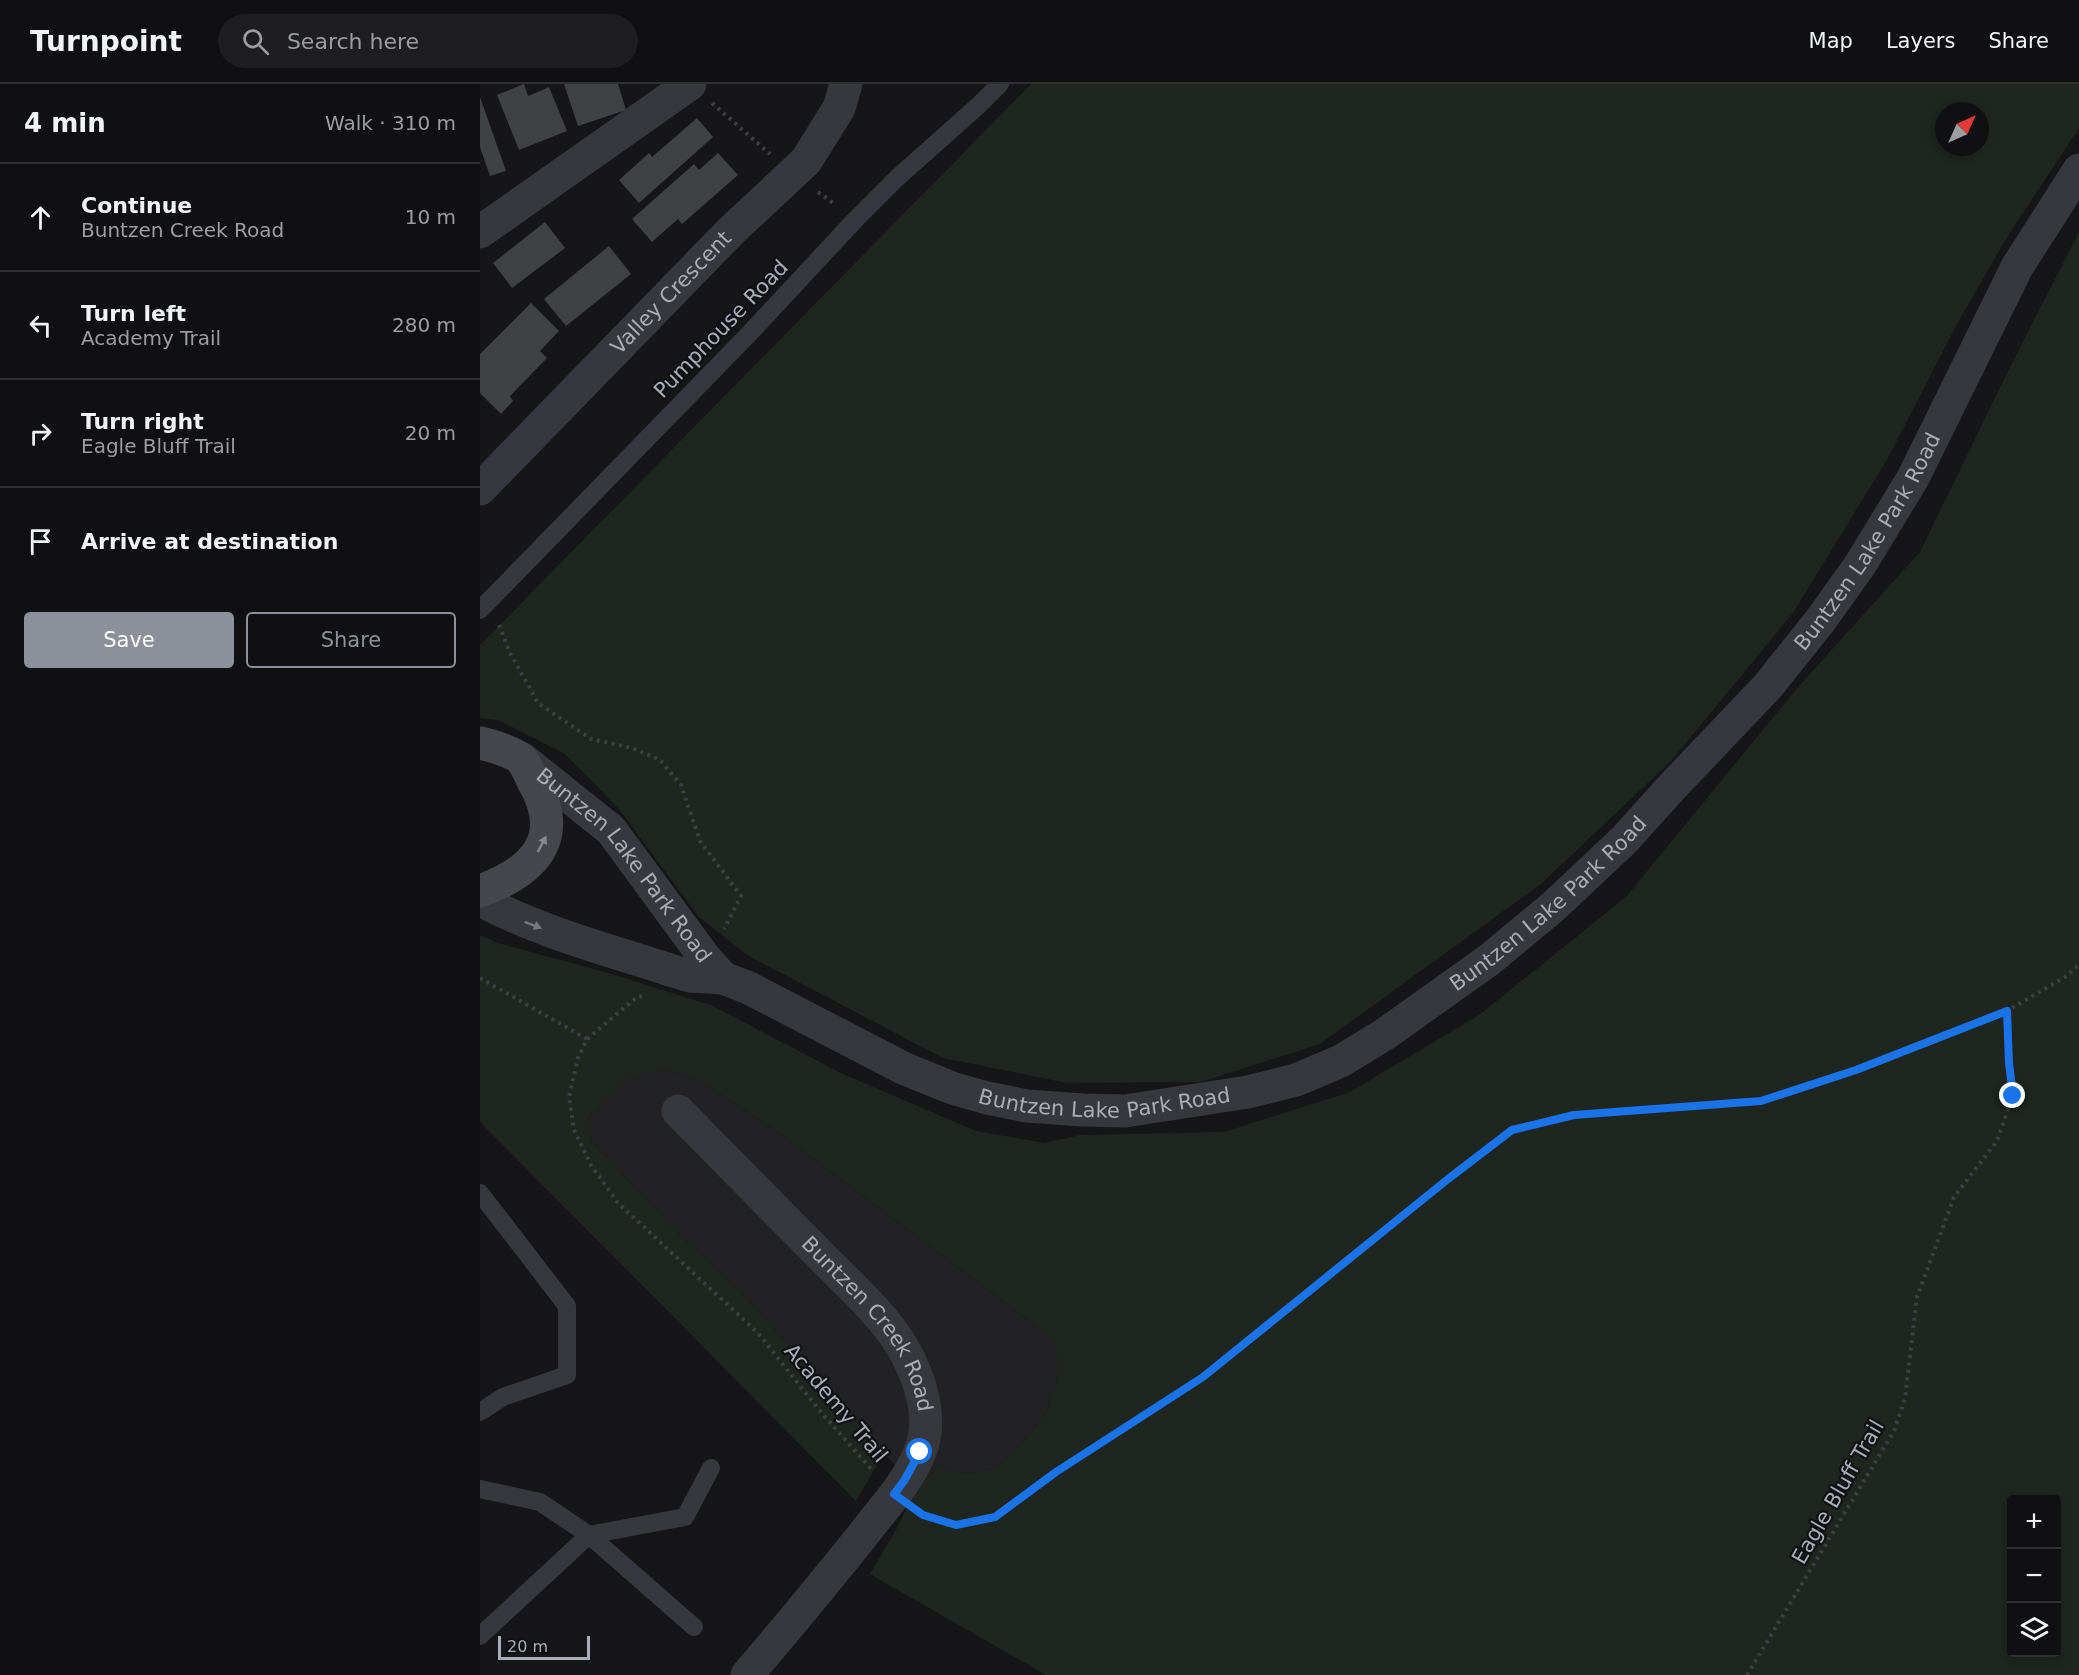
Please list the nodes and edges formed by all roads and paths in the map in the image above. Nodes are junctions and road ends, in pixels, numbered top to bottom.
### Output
1 (846, 84) edge
2 (1000, 84) edge
3 (699, 92) edge
4 (2079, 170) edge
5 (793, 174) junction
6 (856, 219) junction
7 (480, 232) edge
8 (480, 489) edge
9 (485, 605) edge
10 (480, 743) edge
11 (520, 758) junction
12 (480, 891) edge
13 (480, 900) edge
14 (723, 931) dead end
15 (2079, 965) edge
16 (480, 978) edge
17 (723, 978) junction
18 (645, 996) dead end
19 (2007, 1011) junction
20 (587, 1039) junction
21 (678, 1111) dead end
22 (480, 1193) edge
23 (480, 1412) edge
24 (711, 1468) dead end
25 (480, 1489) edge
26 (894, 1494) junction
27 (589, 1535) junction
28 (694, 1627) dead end
29 (480, 1635) edge
30 (747, 1675) edge
31 (1747, 1675) edge

1 - 5 street, Valley Crescent
2 - 6 lane, Pumphouse Road
3 - 5 path
3 - 7 street
4 - 17 street, Buntzen Lake Park Road
5 - 6 path
5 - 8 street, Valley Crescent
6 - 9 lane, Pumphouse Road
9 - 14 path
10 - 11 street
12 -> 11 street
11 - 17 street, Buntzen Lake Park Road
13 -> 17 street, Buntzen Lake Park Road
15 - 19 path, Academy Trail
16 - 20 path
18 - 20 path
19 - 26 path, Academy Trail
19 - 31 path, Eagle Bluff Trail
20 - 26 path, Academy Trail
21 - 26 street, Buntzen Creek Road
22 - 23 lane
24 - 27 lane
25 - 27 lane
26 - 30 street, Buntzen Creek Road
27 - 28 lane
27 - 29 lane

